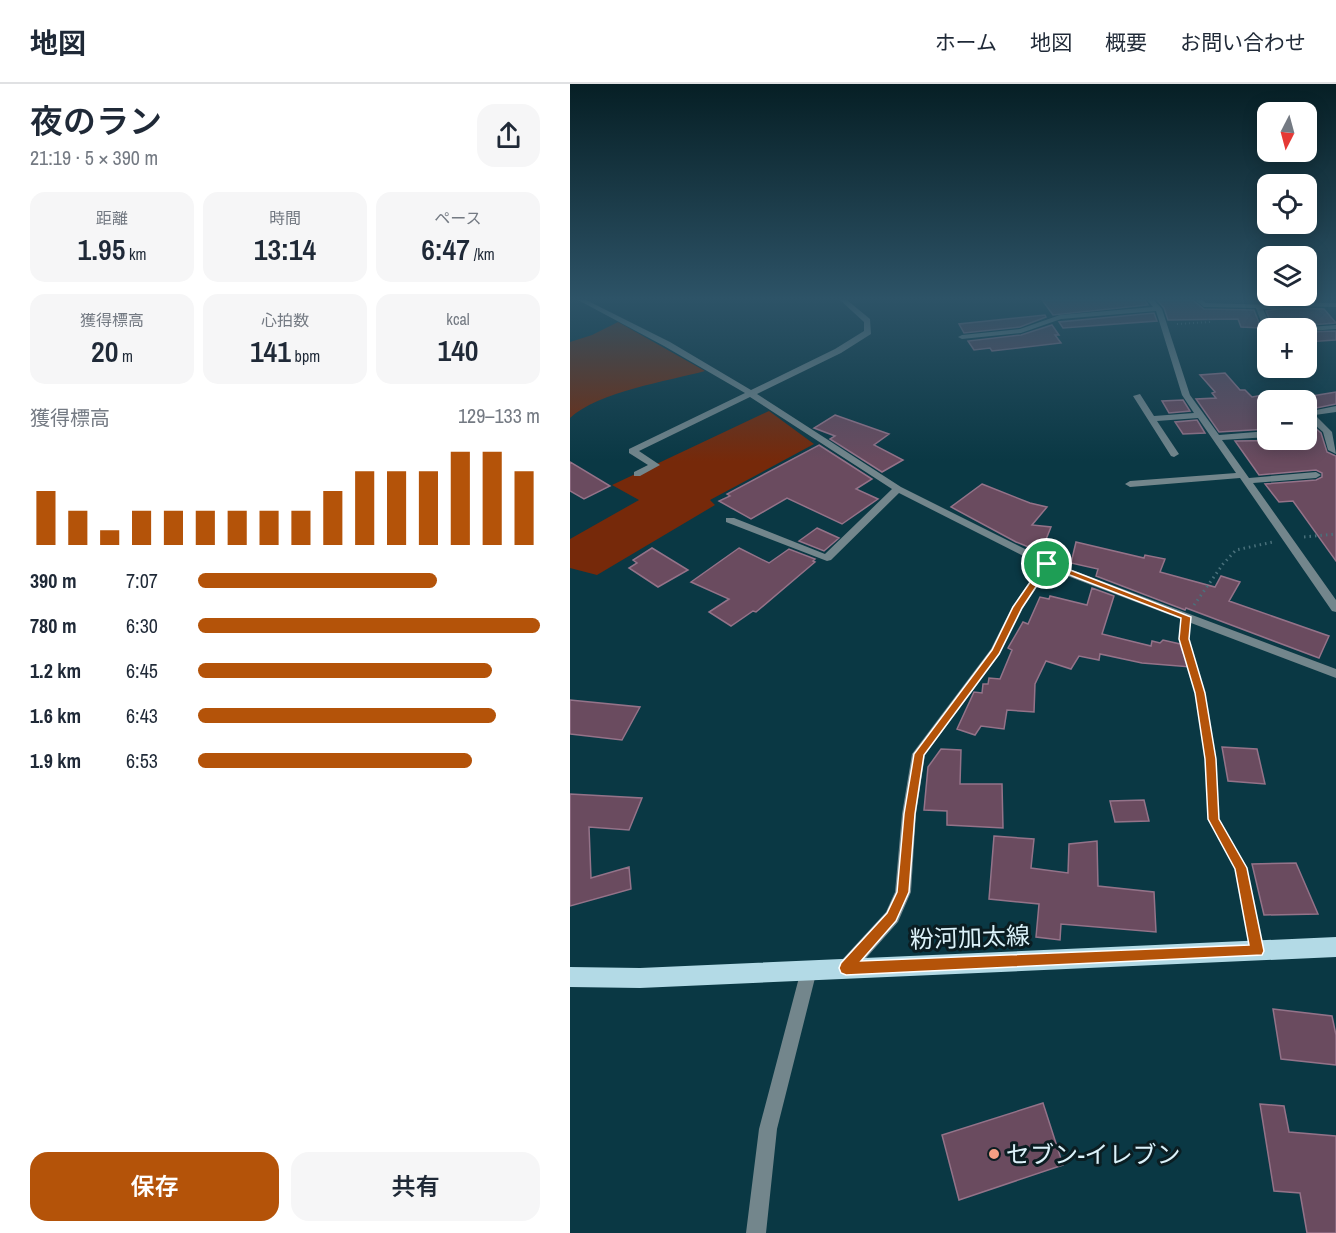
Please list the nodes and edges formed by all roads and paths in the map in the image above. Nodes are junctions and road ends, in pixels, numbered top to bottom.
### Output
1 (683, 354) edge
2 (833, 354) edge
3 (1173, 354) edge
4 (752, 394) junction
5 (1137, 396) dead end
6 (1336, 410) edge
7 (1317, 413) edge
8 (1201, 415) junction
9 (1150, 419) junction
10 (1317, 421) edge
11 (1257, 435) edge
12 (1217, 438) junction
13 (1336, 451) edge
14 (1174, 454) dead end
15 (637, 474) dead end
16 (1316, 475) dead end
17 (1244, 478) junction
18 (1130, 484) dead end
19 (898, 489) junction
20 (730, 520) dead end
21 (1336, 534) edge
22 (1287, 539) junction
23 (1047, 564) junction
24 (1336, 608) edge
25 (1186, 617) junction
26 (1336, 674) edge
27 (1336, 947) edge
28 (1257, 951) junction
29 (846, 968) junction
30 (809, 970) junction
31 (570, 976) edge
32 (756, 1233) edge

1 - 4 street
2 - 4 street
3 - 8 street
4 - 15 street
4 - 19 street
5 - 9 street
6 - 7 street
8 - 9 street
8 - 12 street
9 - 14 street
10 - 13 street
11 - 12 street
12 - 17 street
16 - 17 street
17 - 18 street
17 - 22 street
19 - 20 street
19 - 23 street
21 - 22 path
22 - 24 street
22 - 25 path
23 - 25 street
23 - 29 street
25 - 26 street
25 - 28 path
27 - 28 main road, 粉河加太線
28 - 29 main road, 粉河加太線
29 - 30 main road, 粉河加太線
30 - 31 main road, 粉河加太線
30 - 32 street

